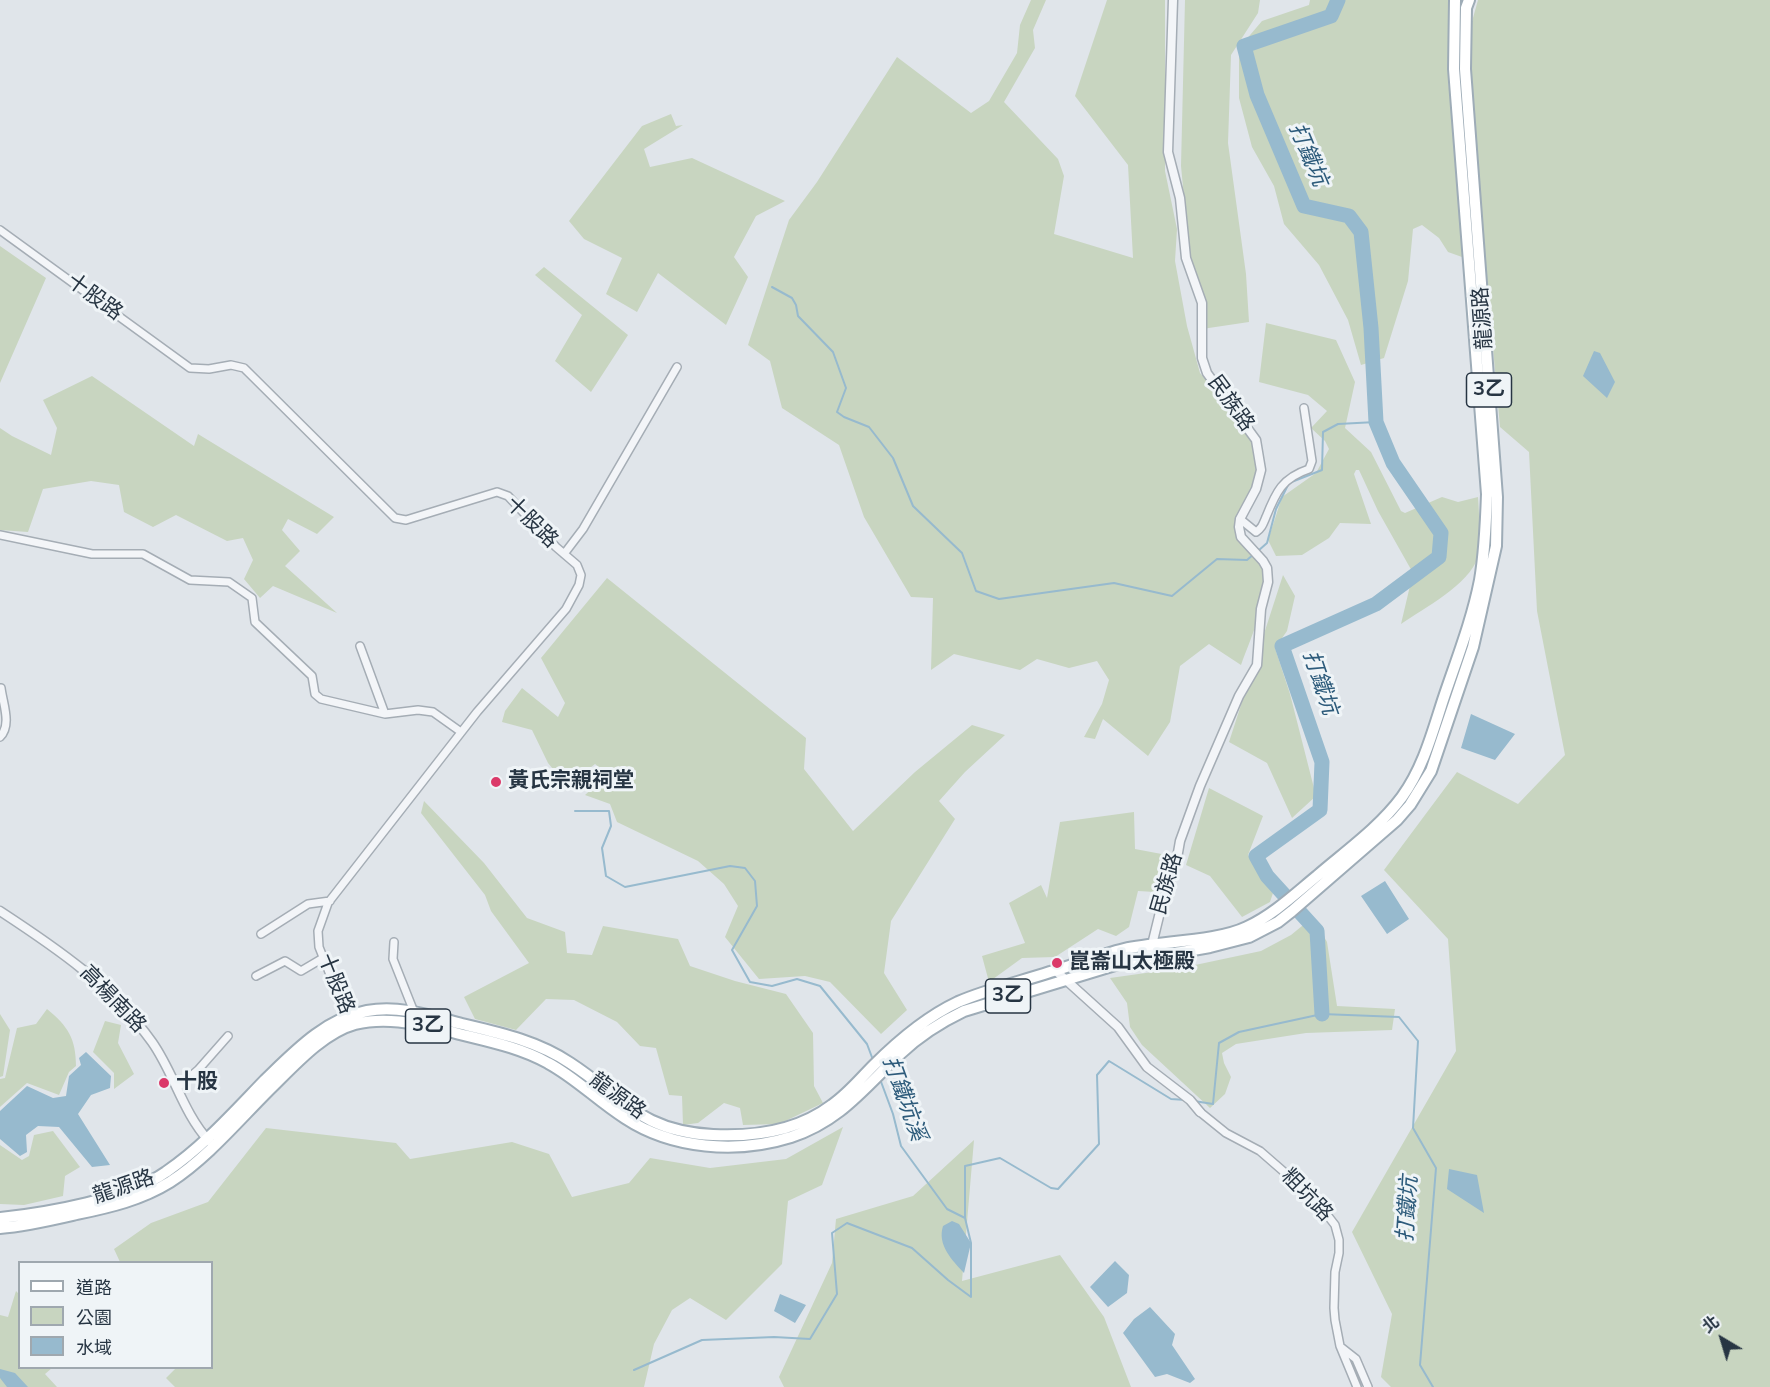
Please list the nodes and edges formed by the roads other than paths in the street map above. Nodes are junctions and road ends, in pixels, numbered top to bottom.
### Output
1 (1173, 0) edge
2 (1455, 0) edge
3 (1469, 0) edge
4 (0, 230) edge
5 (677, 367) dead end
6 (1305, 408) dead end
7 (1240, 519) junction
8 (0, 535) edge
9 (564, 554) junction
10 (360, 646) dead end
11 (1, 688) edge
12 (385, 714) junction
13 (461, 732) junction
14 (0, 737) edge
15 (1299, 898) junction
16 (330, 901) junction
17 (1288, 907) junction
18 (0, 911) edge
19 (10, 918) junction
20 (0, 920) edge
21 (261, 934) dead end
22 (394, 942) dead end
23 (1152, 944) junction
24 (1149, 957) junction
25 (323, 958) junction
26 (1056, 971) junction
27 (256, 976) dead end
28 (1065, 980) junction
29 (414, 1012) junction
30 (349, 1021) junction
31 (228, 1036) dead end
32 (876, 1070) junction
33 (177, 1088) junction
34 (1200, 1112) joint
35 (210, 1142) junction
36 (0, 1218) edge
37 (0, 1228) edge
38 (1340, 1346) junction
39 (1357, 1387) edge
40 (1368, 1387) edge

1 - 7 street, 民族路
2 - 15 main road, 龍源路 / 3乙
3 - 15 main road, 龍源路 / 3乙
4 - 9 street, 十股路
5 - 9 street
6 - 7 street
7 - 23 street, 民族路
8 - 12 street
9 - 13 street, 十股路
10 - 12 street
11 - 14 street
12 - 13 street
13 - 16 street, 十股路
15 - 17 main road, 3乙
16 - 21 street
16 - 25 street, 十股路
17 - 23 main road, 龍源路 / 3乙
17 - 24 main road, 3乙
18 - 19 street, 高楊南路
19 - 20 street
19 - 33 street, 高楊南路
22 - 29 street
23 - 24 street, 民族路
23 - 26 main road, 龍源路 / 3乙
24 - 28 main road, 3乙
25 - 27 street
25 - 30 street, 十股路
26 - 28 street
26 - 32 main road, 龍源路 / 3乙
28 - 32 main road, 3乙
28 - 34 street
29 - 30 main road, 龍源路 / 3乙
29 - 32 main road, 龍源路 / 3乙
30 - 32 main road, 3乙
30 - 35 main road, 3乙
31 - 33 street
33 - 35 street, 高楊南路
34 - 38 street, 粗坑路
35 - 36 main road, 龍源路 / 3乙
35 - 37 main road, 3乙
38 - 39 street, 粗坑路
38 - 40 street

